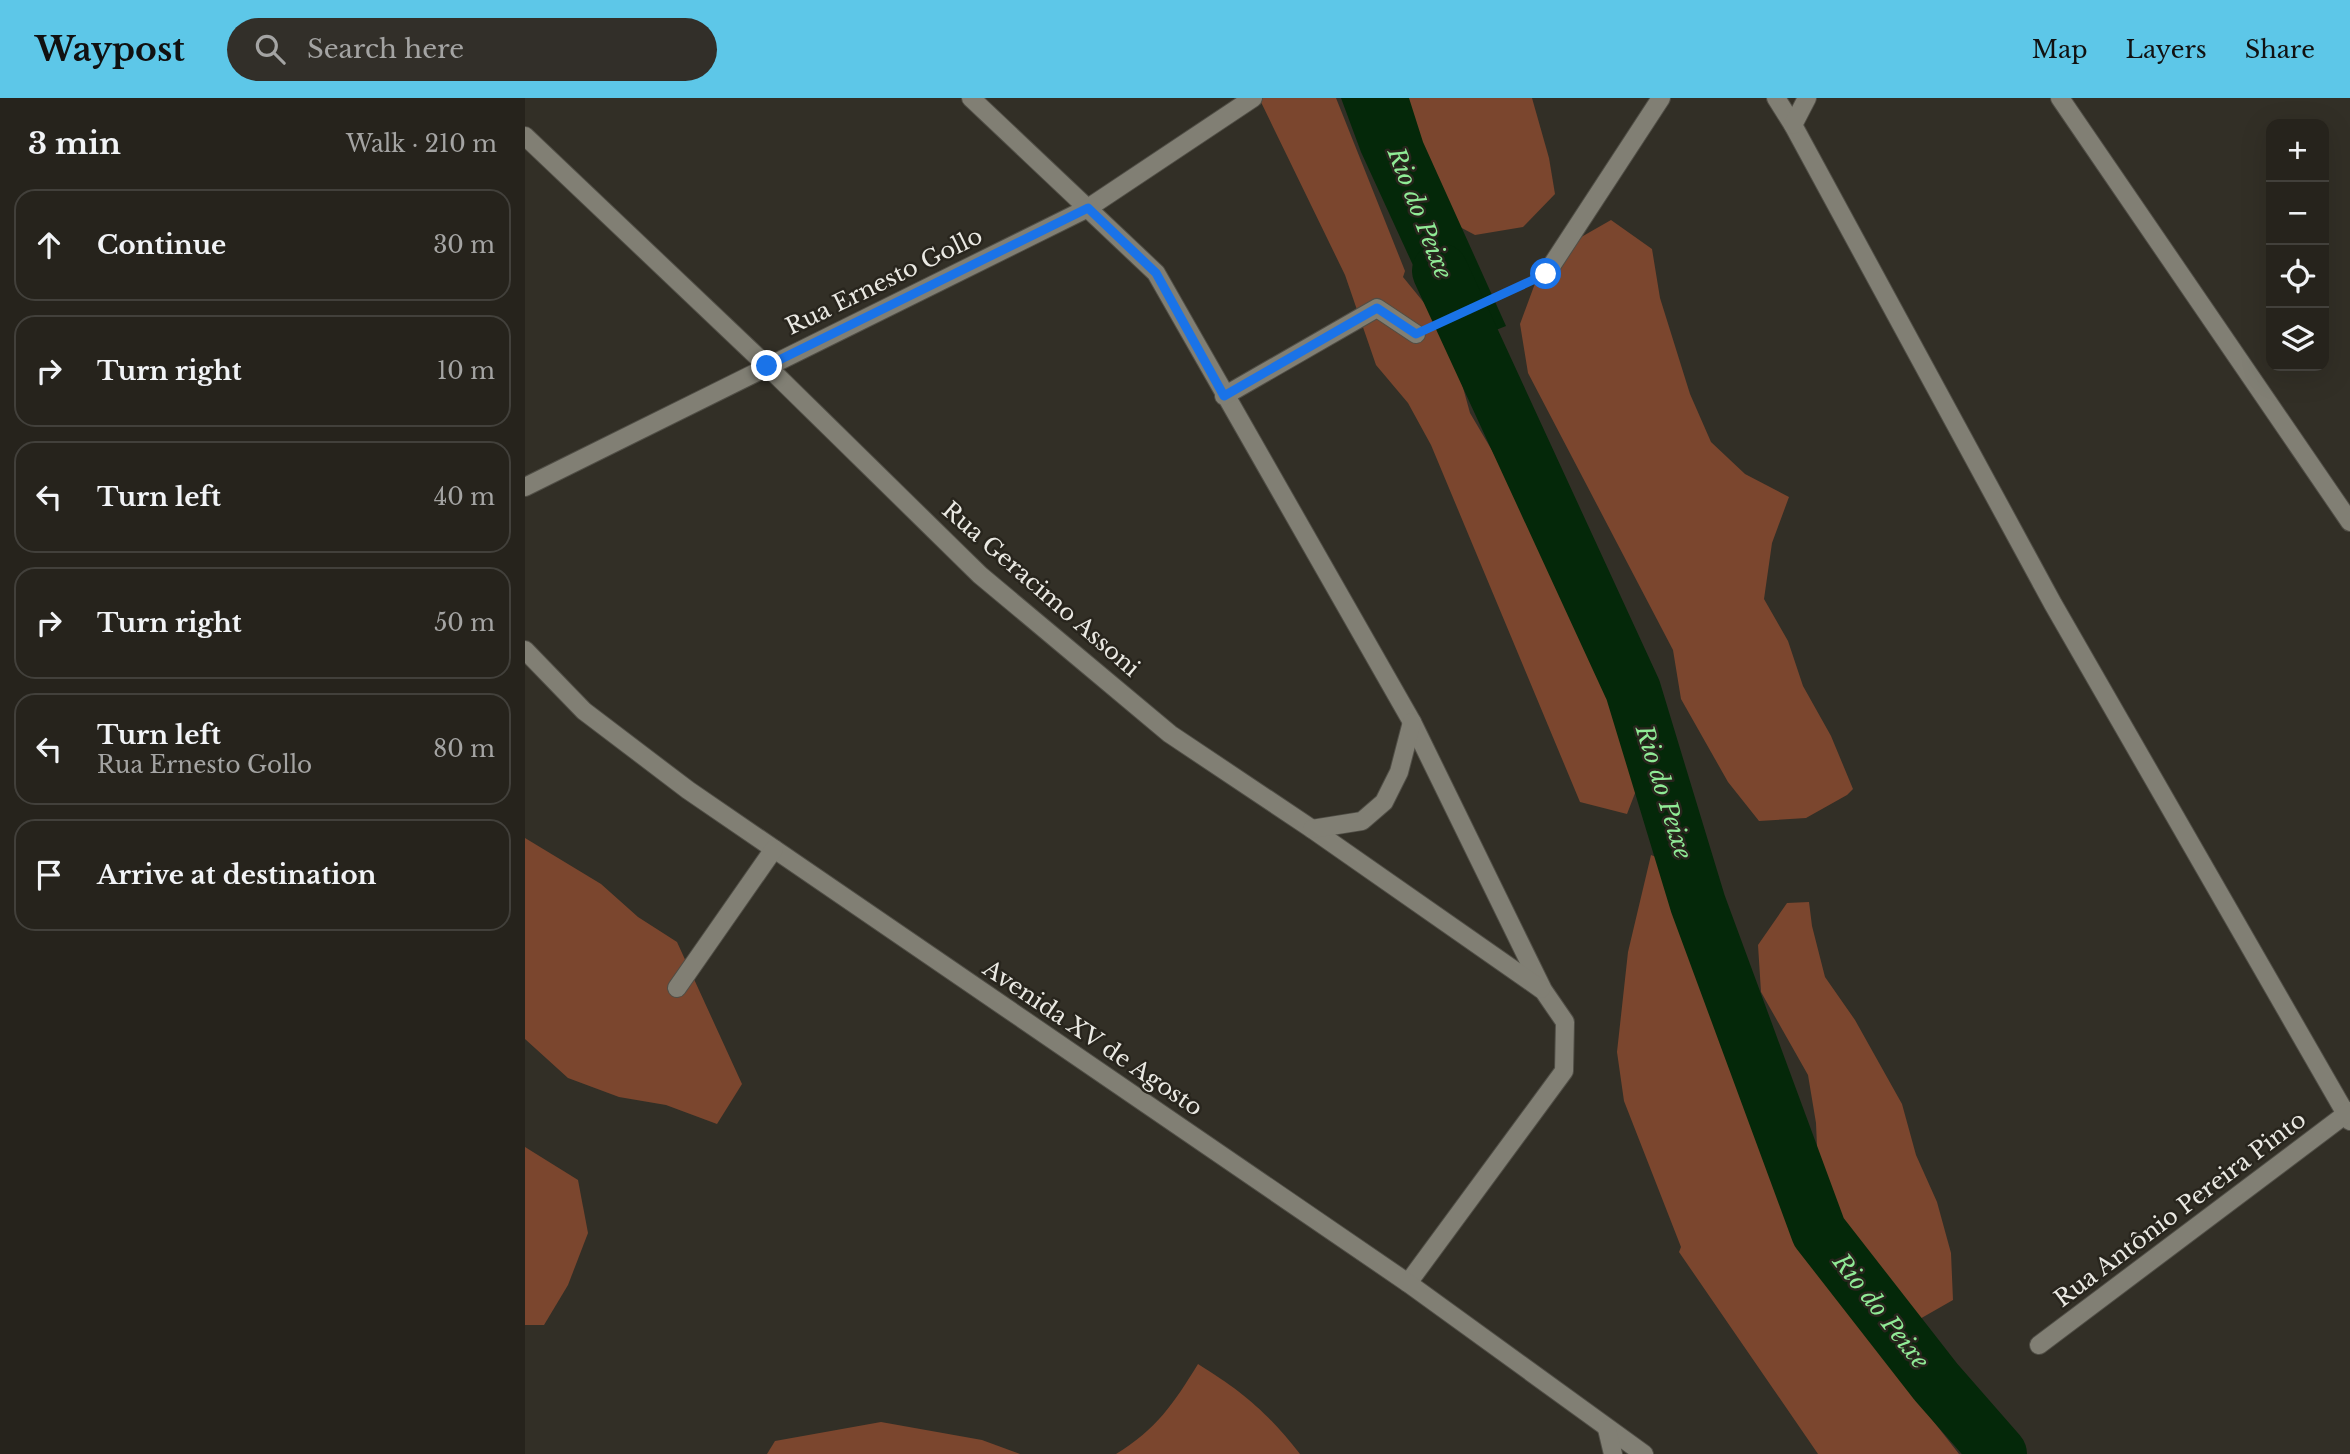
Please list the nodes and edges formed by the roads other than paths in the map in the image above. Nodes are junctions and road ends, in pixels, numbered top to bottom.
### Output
1 (971, 98) edge
2 (1253, 98) edge
3 (1661, 98) edge
4 (1776, 98) edge
5 (1807, 98) edge
6 (2060, 98) edge
7 (1793, 125) junction
8 (525, 136) edge
9 (1088, 208) junction
10 (1546, 274) road end
11 (1416, 334) road end
12 (767, 366) junction
13 (1224, 396) junction
14 (525, 487) edge
15 (2350, 522) edge
16 (525, 650) edge
17 (1412, 722) junction
18 (1313, 828) junction
19 (774, 849) junction
20 (677, 988) dead end
21 (1543, 990) junction
22 (2348, 1116) edge
23 (1408, 1283) junction
24 (2039, 1345) dead end
25 (1607, 1429) junction
26 (1613, 1454) edge
27 (1644, 1454) edge

1 - 9 street
2 - 9 street, Rua Ernesto Gollo
3 - 10 street
4 - 7 street
5 - 7 street
6 - 15 street
7 - 22 street
8 - 12 street, Rua Geracimo Assoni
9 - 12 street, Rua Ernesto Gollo
9 - 13 street
11 - 13 street
12 - 14 street, Rua Ernesto Gollo
12 - 18 street, Rua Geracimo Assoni
13 - 17 street
16 - 19 street, Avenida XV de Agosto
17 - 18 street
17 - 21 street
18 - 21 street, Rua Geracimo Assoni
19 - 20 street
19 - 23 street, Avenida XV de Agosto
21 - 23 street
22 - 24 street, Rua Antônio Pereira Pinto
23 - 25 street, Avenida XV de Agosto
25 - 26 street
25 - 27 street, Avenida XV de Agosto

